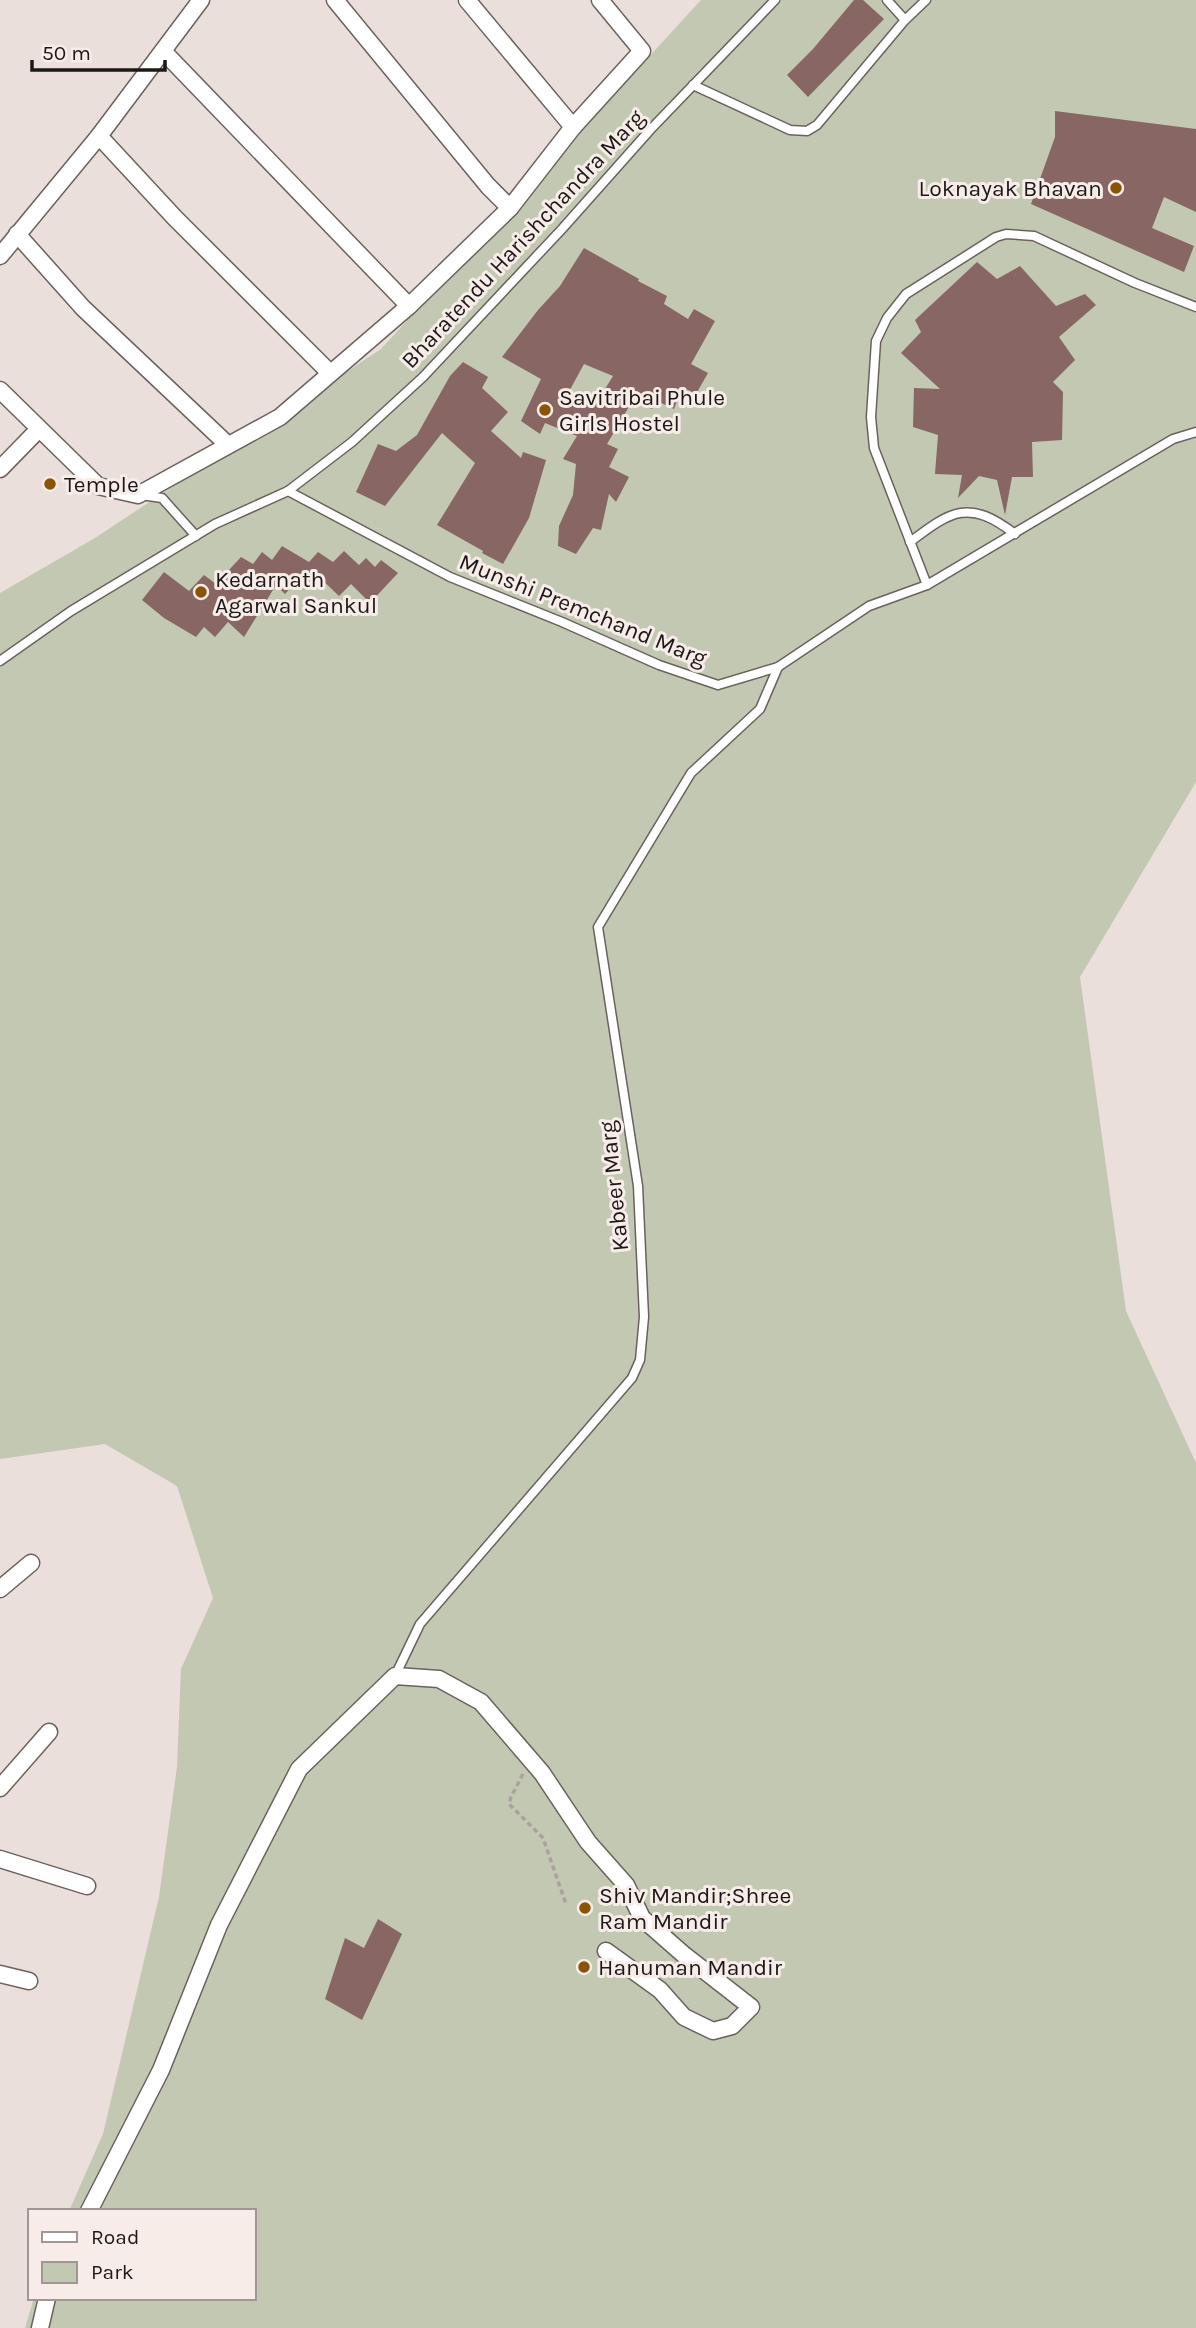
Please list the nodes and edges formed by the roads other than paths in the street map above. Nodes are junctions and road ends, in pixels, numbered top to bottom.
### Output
1 (201, 0) edge
2 (335, 0) edge
3 (467, 0) edge
4 (600, 0) edge
5 (775, 0) edge
6 (887, 0) edge
7 (926, 0) edge
8 (905, 20) junction
9 (163, 51) junction
10 (693, 85) junction
11 (573, 127) junction
12 (99, 136) junction
13 (510, 208) junction
14 (17, 234) junction
15 (0, 256) edge
16 (409, 306) junction
17 (1196, 307) edge
18 (330, 373) junction
19 (0, 390) edge
20 (39, 429) junction
21 (1196, 432) edge
22 (228, 445) junction
23 (0, 469) edge
24 (288, 491) junction
25 (138, 495) junction
26 (1015, 534) junction
27 (195, 536) junction
28 (910, 542) junction
29 (927, 585) junction
30 (0, 661) edge
31 (778, 667) junction
32 (31, 1563) dead end
33 (0, 1589) edge
34 (395, 1676) junction
35 (49, 1732) dead end
36 (0, 1788) edge
37 (0, 1859) edge
38 (87, 1886) dead end
39 (606, 1951) dead end
40 (0, 1974) edge
41 (29, 1981) dead end
42 (90, 2209) edge
43 (47, 2300) edge
44 (40, 2328) edge

1 - 9 street
2 - 13 street
3 - 11 street
4 - 11 street
5 - 10 lane, Bharatendu Harishchandra Marg
6 - 8 lane
7 - 8 lane
8 - 10 lane
9 - 12 street
9 - 16 street
10 - 24 lane, Bharatendu Harishchandra Marg
11 - 13 street
12 - 14 street
12 - 18 street
13 - 16 street
14 - 15 street
14 - 22 street
16 - 18 street
17 - 28 lane
18 - 22 street
19 - 20 street
20 - 23 street
20 - 25 street
21 - 26 lane, Munshi Premchand Marg
22 - 25 street
24 - 27 lane, Bharatendu Harishchandra Marg
24 - 31 lane, Munshi Premchand Marg
25 - 27 lane
26 - 28 lane
26 - 29 lane, Munshi Premchand Marg
27 - 30 lane, Bharatendu Harishchandra Marg
28 - 29 lane
29 - 31 lane, Munshi Premchand Marg
31 - 34 lane, Kabeer Marg
32 - 33 street
34 - 39 street
34 - 42 street
35 - 36 street
37 - 38 street
40 - 41 street
43 - 44 street

